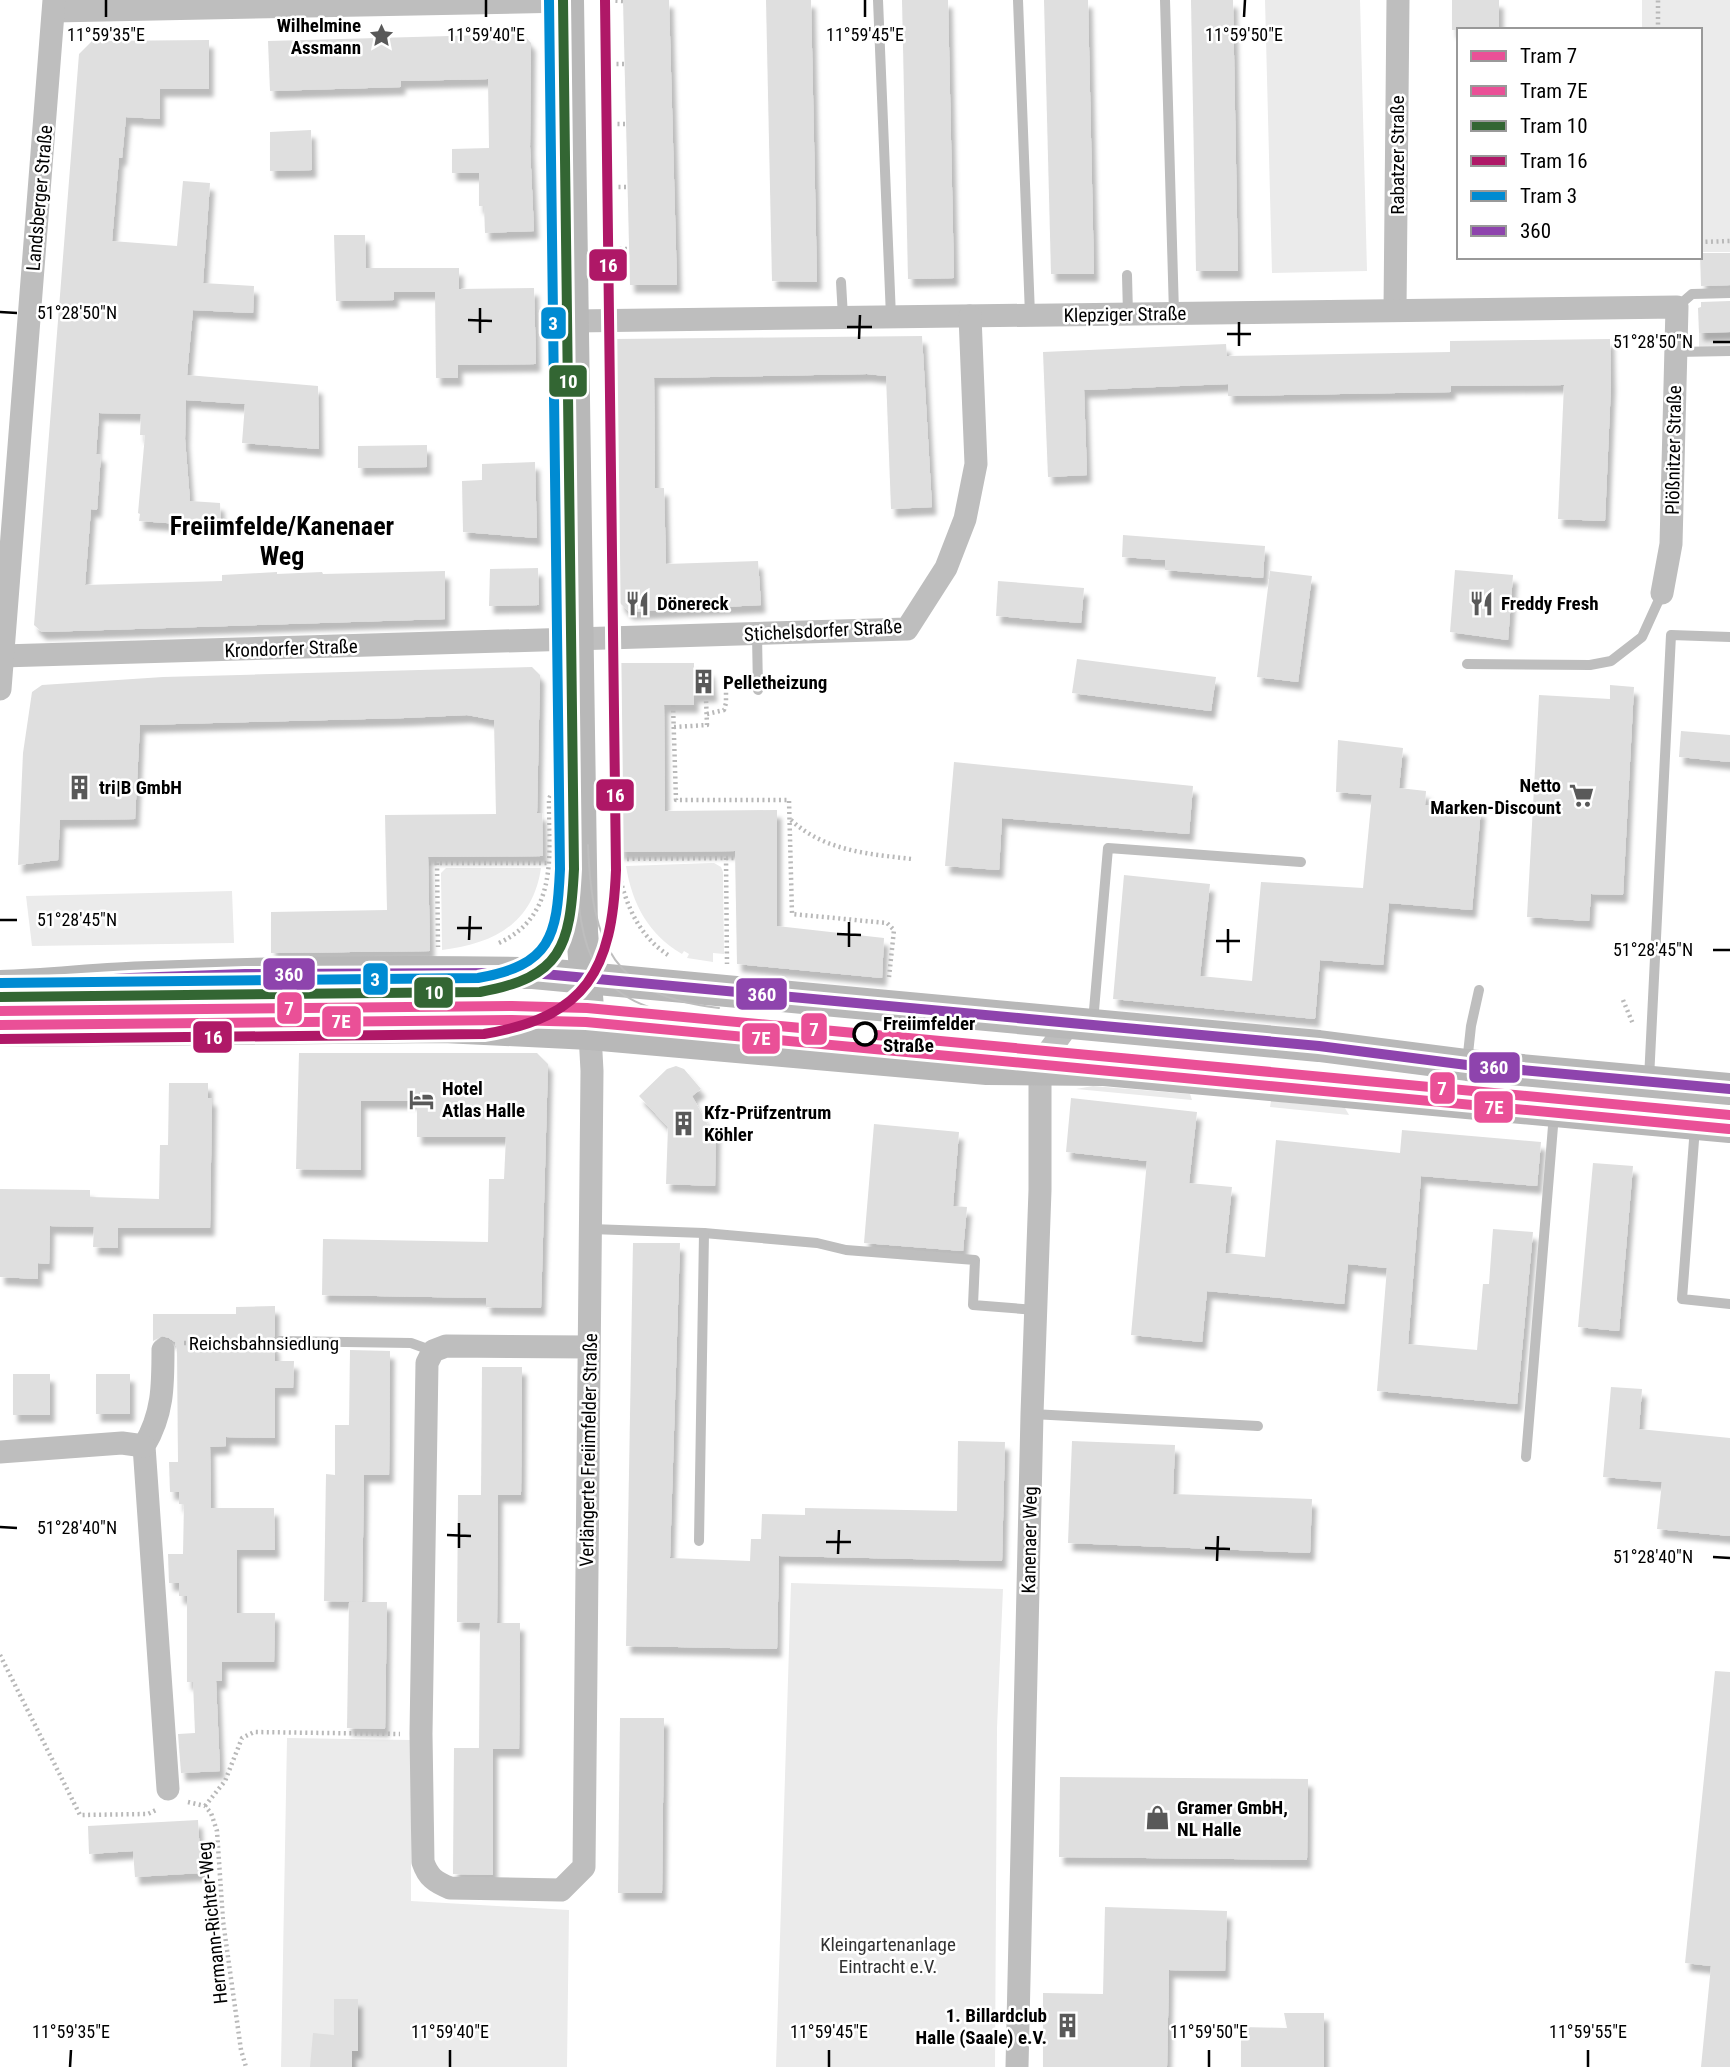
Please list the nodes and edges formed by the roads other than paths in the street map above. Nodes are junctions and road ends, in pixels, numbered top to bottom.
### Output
1 (568, 0) edge
2 (878, 0) edge
3 (1018, 0) edge
4 (1165, 0) edge
5 (1398, 0) edge
6 (54, 6) edge
7 (1127, 275) dead end
8 (841, 282) dead end
9 (1730, 293) edge
10 (1677, 307) junction
11 (1395, 310) junction
12 (1174, 313) junction
13 (1128, 314) junction
14 (1030, 315) junction
15 (970, 316) junction
16 (843, 317) junction
17 (891, 317) junction
18 (573, 321) junction
19 (1730, 351) edge
20 (1681, 353) junction
21 (1679, 549) dead end
22 (1662, 593) joint
23 (757, 635) junction
24 (1730, 637) edge
25 (579, 640) junction
26 (2, 656) junction
27 (1467, 664) dead end
28 (0, 689) edge
29 (758, 690) dead end
30 (1301, 862) dead end
31 (584, 976) junction
32 (0, 986) edge
33 (1479, 990) dead end
34 (1081, 1023) junction
35 (0, 1031) edge
36 (590, 1034) junction
37 (1467, 1065) junction
38 (1043, 1070) junction
39 (1649, 1082) junction
40 (1730, 1089) edge
41 (1555, 1111) junction
42 (1696, 1124) junction
43 (1730, 1127) edge
44 (591, 1229) junction
45 (704, 1233) junction
46 (1730, 1304) edge
47 (1036, 1310) junction
48 (280, 1342) road end
49 (589, 1347) junction
50 (163, 1350) road end
51 (433, 1351) junction
52 (1032, 1414) junction
53 (1258, 1426) dead end
54 (144, 1446) junction
55 (0, 1452) edge
56 (1526, 1457) dead end
57 (699, 1541) dead end
58 (168, 1789) road end
59 (1017, 2067) edge

1 - 6 street
1 - 18 main road
2 - 17 lane
3 - 14 lane
4 - 12 lane
5 - 11 street, Rabatzer Straße
6 - 26 street, Landsberger Straße
7 - 13 lane
8 - 16 lane
9 - 10 lane
10 - 11 street, Klepziger Straße
10 - 20 street, Plößnitzer Straße
11 - 12 street, Klepziger Straße
12 - 13 street, Klepziger Straße
13 - 14 street, Klepziger Straße
14 - 15 street, Klepziger Straße
15 - 17 street, Klepziger Straße
15 - 23 street, Stichelsdorfer Straße
16 - 17 street, Klepziger Straße
16 - 18 street, Klepziger Straße
18 - 25 main road
19 - 20 lane
20 - 21 lane
20 - 22 street, Plößnitzer Straße
22 - 27 lane
23 - 25 street, Stichelsdorfer Straße
23 - 29 lane
24 - 39 lane
25 - 26 street, Krondorfer Straße
25 - 31 main road
26 - 28 street, Landsberger Straße
30 - 34 lane
31 - 32 main road
31 - 34 main road
31 - 36 main road
33 - 37 lane
34 - 37 main road
34 - 38 street, Kanenaer Weg
35 - 36 main road
36 - 38 main road
36 - 44 street, Verlängerte Freiimfelder Straße
37 - 39 main road
38 - 41 main road
38 - 47 street, Kanenaer Weg
39 - 40 main road
41 - 42 main road
41 - 56 lane
42 - 43 main road
42 - 46 lane
44 - 45 lane
44 - 49 street, Verlängerte Freiimfelder Straße
45 - 47 lane
45 - 57 lane
47 - 52 street, Kanenaer Weg
48 - 51 lane, Reichsbahnsiedlung
49 - 51 street, Reichsbahnsiedlung
49 - 51 street, Verlängerte Freiimfelder Straße
50 - 54 street, Reichsbahnsiedlung
52 - 53 lane
52 - 59 street, Kanenaer Weg
54 - 55 street
54 - 58 street, Reichsbahnsiedlung

